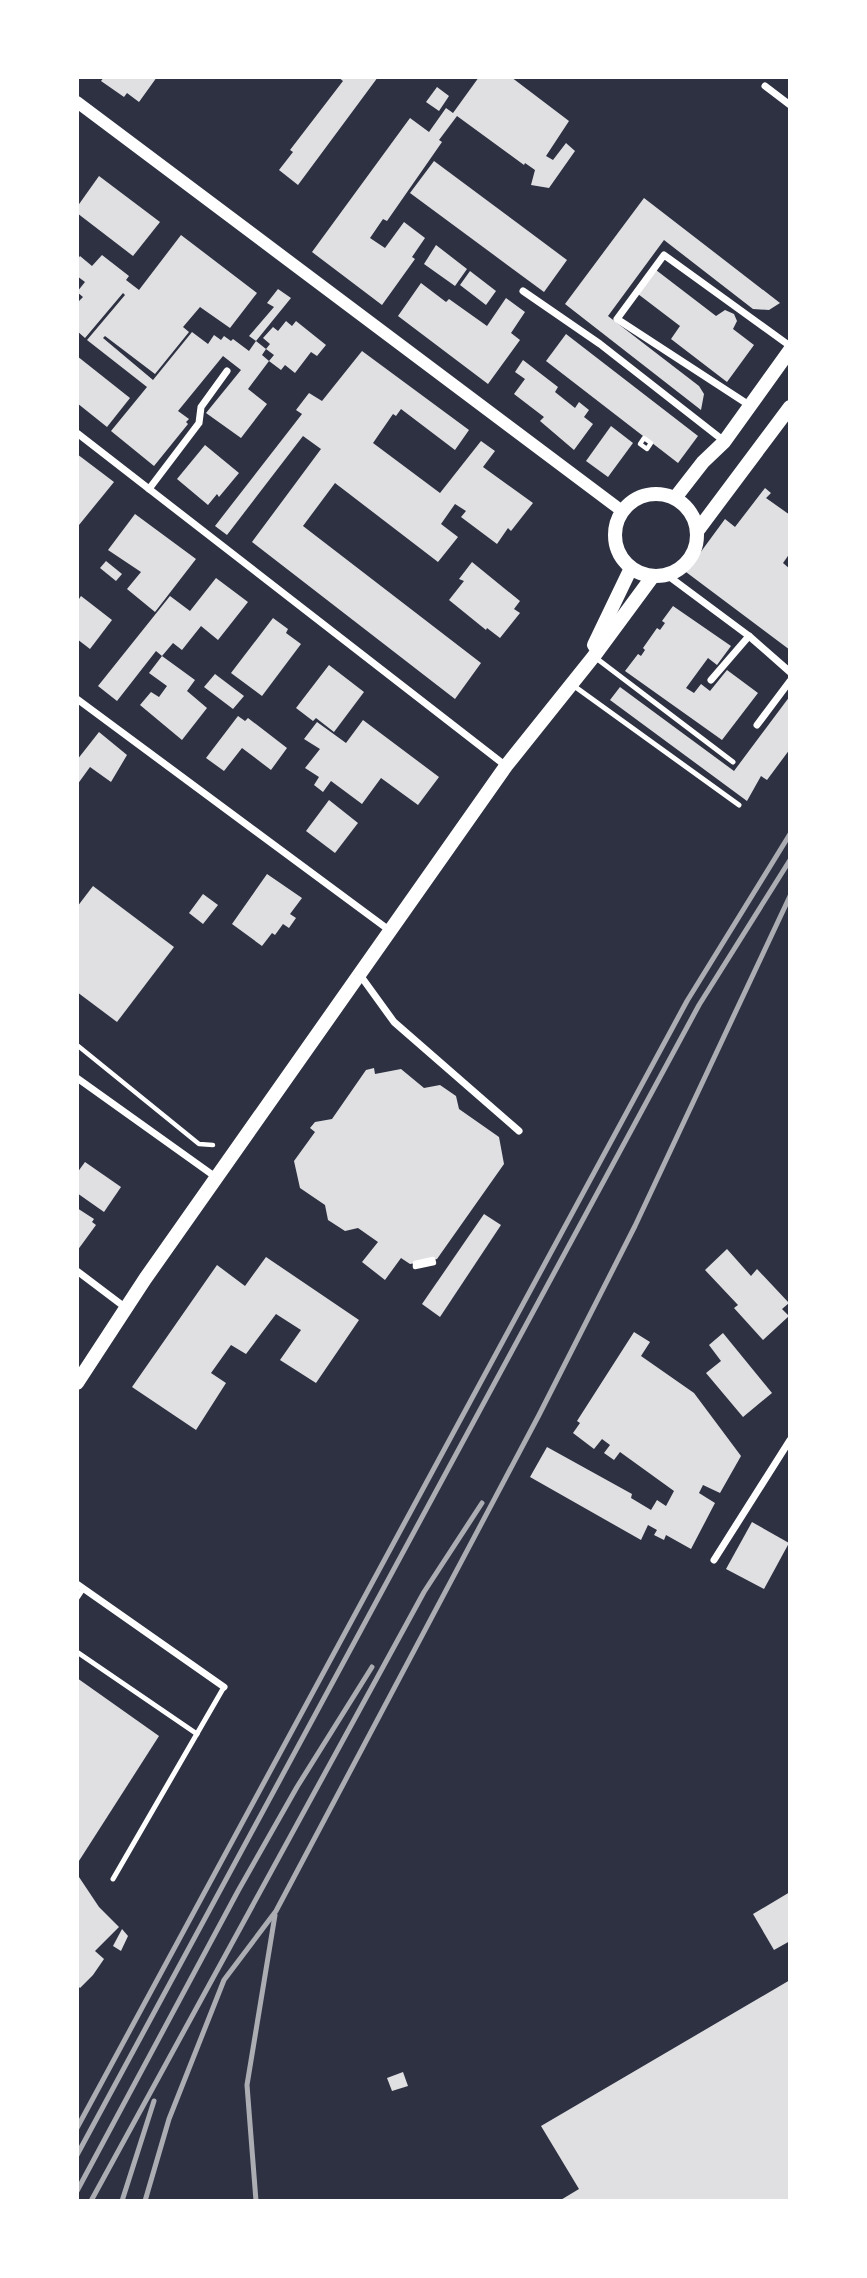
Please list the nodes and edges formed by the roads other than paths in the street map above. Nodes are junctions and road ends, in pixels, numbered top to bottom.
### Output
1 (765, 86) dead end
2 (77, 103) edge
3 (790, 105) edge
4 (523, 291) dead end
5 (790, 348) edge
6 (227, 371) dead end
7 (749, 405) junction
8 (790, 407) edge
9 (77, 433) edge
10 (724, 442) junction
11 (149, 489) junction
12 (674, 498) junction
13 (622, 511) junction
14 (698, 530) junction
15 (631, 568) junction
16 (660, 576) junction
17 (749, 636) junction
18 (590, 660) junction
19 (790, 671) edge
20 (711, 680) dead end
21 (790, 681) edge
22 (571, 684) junction
23 (77, 699) edge
24 (757, 726) dead end
25 (733, 762) dead end
26 (506, 766) junction
27 (739, 805) dead end
28 (389, 930) junction
29 (360, 975) junction
30 (77, 1078) edge
31 (519, 1130) dead end
32 (218, 1178) junction
33 (77, 1270) edge
34 (126, 1308) junction
35 (77, 1384) edge
36 (790, 1440) edge
37 (714, 1560) dead end
38 (80, 1587) edge
39 (77, 1598) edge
40 (77, 1652) edge
41 (224, 1687) joint
42 (197, 1734) junction
43 (113, 1879) dead end

1 - 3 street
2 - 13 street
4 - 10 street
5 - 7 main road
5 - 7 street
6 - 11 street
7 - 10 main road
8 - 14 main road
9 - 11 street
10 - 12 main road
11 - 26 street
12 - 13 main road
12 - 14 main road
13 - 15 main road
14 - 16 main road
15 - 16 main road
15 - 18 main road
16 - 17 street
16 - 18 main road
17 - 19 street
17 - 20 street
18 - 22 main road
18 - 25 lane
21 - 24 street
22 - 26 main road
22 - 27 lane
23 - 28 street
26 - 28 main road
28 - 29 main road
29 - 31 street
29 - 32 main road
30 - 32 street
32 - 34 main road
33 - 34 street
34 - 35 main road
36 - 37 street
38 - 39 lane
38 - 41 street
40 - 42 lane
41 - 42 lane
42 - 43 lane

